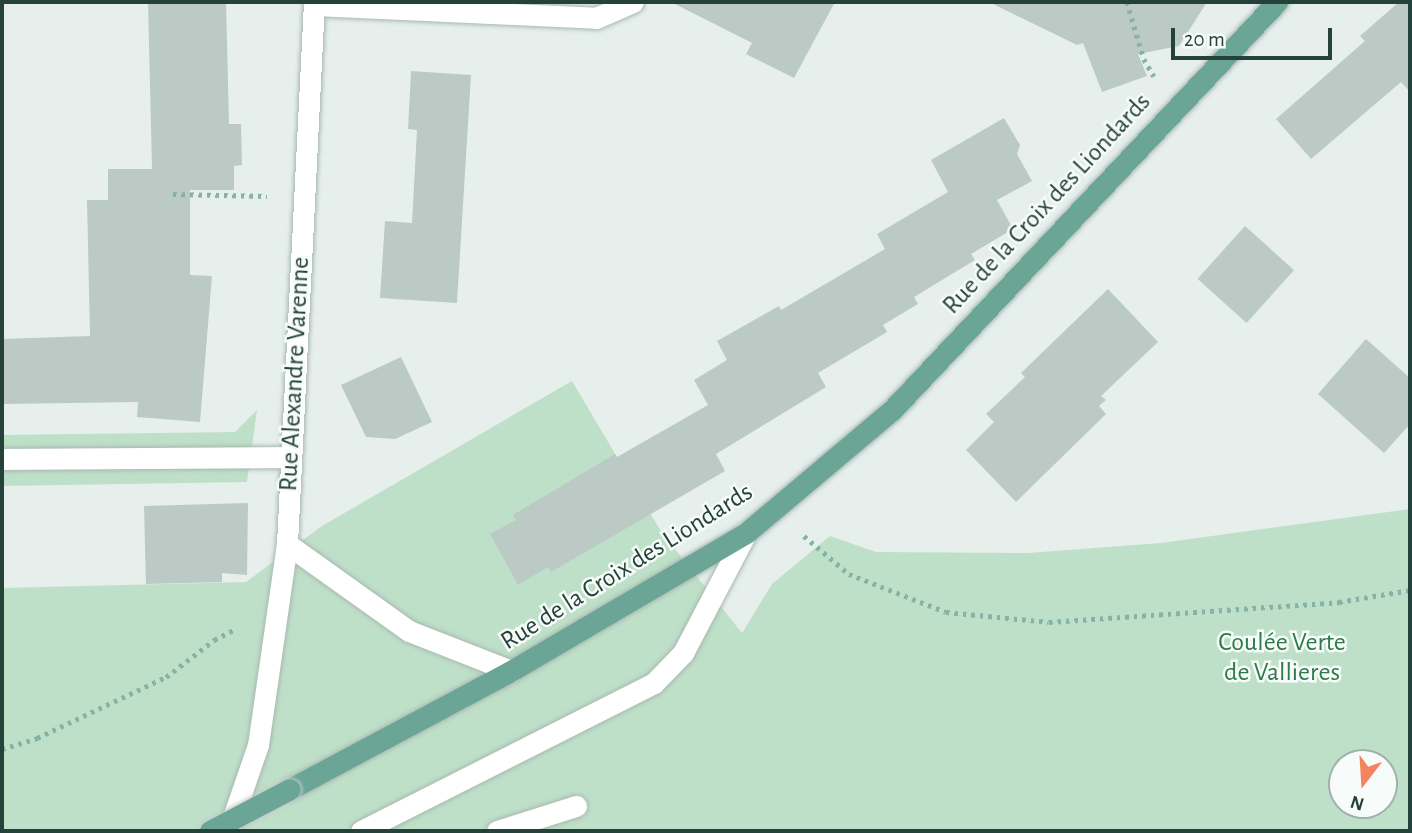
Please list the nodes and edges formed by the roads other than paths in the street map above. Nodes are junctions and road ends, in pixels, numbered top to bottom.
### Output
1 (633, 2) edge
2 (1277, 2) edge
3 (314, 3) edge
4 (290, 457) junction
5 (2, 459) edge
6 (746, 533) junction
7 (287, 544) junction
8 (511, 671) junction
9 (576, 806) dead end
10 (210, 831) edge
11 (228, 831) edge
12 (361, 831) edge
13 (497, 831) edge

1 - 3 main road
2 - 6 main road, Rue de la Croix des Liondards
3 - 4 main road, Rue Alexandre Varenne
4 - 5 main road
4 - 7 main road, Rue Alexandre Varenne
6 - 8 main road, Rue de la Croix des Liondards
6 - 12 main road
7 - 8 main road
7 - 11 main road, Rue Alexandre Varenne
8 - 10 main road, Rue de la Croix des Liondards, bridge
9 - 13 main road

